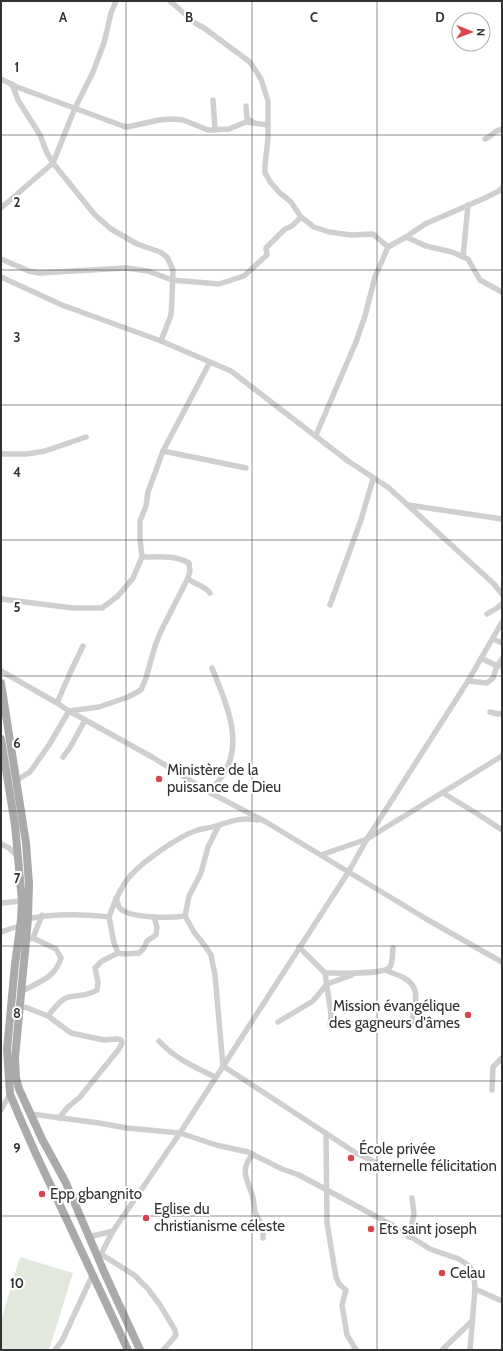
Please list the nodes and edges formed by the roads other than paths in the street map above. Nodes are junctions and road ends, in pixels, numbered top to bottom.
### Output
1 (116, 1) edge
2 (170, 1) edge
3 (1, 79) edge
4 (12, 84) junction
5 (213, 100) dead end
6 (246, 106) dead end
7 (75, 108) junction
8 (253, 123) junction
9 (268, 125) junction
10 (502, 129) edge
11 (215, 130) junction
12 (485, 139) dead end
13 (53, 163) junction
14 (502, 188) edge
15 (468, 205) junction
16 (1, 208) edge
17 (301, 217) junction
18 (406, 237) junction
19 (388, 247) junction
20 (463, 257) junction
21 (1, 259) edge
22 (1, 277) edge
23 (172, 280) junction
24 (502, 292) edge
25 (161, 342) junction
26 (210, 362) junction
27 (316, 435) junction
28 (86, 437) dead end
29 (163, 451) junction
30 (1, 454) edge
31 (246, 468) dead end
32 (373, 479) junction
33 (408, 506) junction
34 (502, 519) edge
35 (142, 557) junction
36 (188, 578) junction
37 (210, 593) dead end
38 (502, 594) edge
39 (1, 598) edge
40 (330, 604) dead end
41 (502, 604) edge
42 (487, 614) dead end
43 (502, 622) edge
44 (493, 639) junction
45 (502, 643) edge
46 (83, 646) dead end
47 (481, 658) junction
48 (502, 659) edge
49 (499, 666) edge
50 (212, 668) dead end
51 (1, 671) edge
52 (10, 677) junction
53 (468, 681) junction
54 (1, 683) edge
55 (58, 703) junction
56 (69, 711) junction
57 (490, 712) dead end
58 (502, 713) edge
59 (85, 720) junction
60 (1, 740) edge
61 (502, 755) edge
62 (63, 757) dead end
63 (17, 780) junction
64 (209, 792) junction
65 (443, 793) junction
66 (266, 822) junction
67 (219, 825) junction
68 (502, 830) edge
69 (367, 839) junction
70 (1, 844) edge
71 (321, 855) junction
72 (18, 858) junction
73 (349, 871) junction
74 (116, 898) junction
75 (22, 902) junction
76 (1, 903) edge
77 (42, 916) junction
78 (109, 916) junction
79 (185, 916) junction
80 (154, 917) junction
81 (25, 919) junction
82 (1, 932) edge
83 (30, 939) junction
84 (299, 947) junction
85 (393, 948) dead end
86 (118, 953) junction
87 (502, 962) edge
88 (386, 970) junction
89 (325, 973) junction
90 (355, 974) junction
91 (327, 984) junction
92 (21, 992) junction
93 (19, 1008) junction
94 (48, 1016) junction
95 (278, 1022) dead end
96 (411, 1024) dead end
97 (330, 1025) dead end
98 (159, 1041) dead end
99 (4, 1051) edge
100 (502, 1058) edge
101 (223, 1066) junction
102 (215, 1077) junction
103 (492, 1090) dead end
104 (10, 1094) junction
105 (1, 1110) edge
106 (31, 1114) junction
107 (59, 1118) junction
108 (180, 1133) junction
109 (326, 1133) junction
110 (253, 1154) junction
111 (381, 1165) dead end
112 (327, 1191) junction
113 (412, 1198) dead end
114 (113, 1231) junction
115 (90, 1237) junction
116 (409, 1237) junction
117 (263, 1238) dead end
118 (100, 1256) junction
119 (93, 1274) junction
120 (475, 1289) junction
121 (502, 1300) edge
122 (472, 1321) junction
123 (55, 1350) edge
124 (128, 1350) edge
125 (140, 1350) edge
126 (163, 1350) edge
127 (356, 1350) edge
128 (442, 1350) edge
129 (470, 1350) edge

1 - 7 street
2 - 9 street
3 - 4 street
4 - 7 street
4 - 13 street
5 - 11 street
6 - 8 street
7 - 11 street
7 - 13 street
8 - 9 street
8 - 11 street
9 - 17 street
10 - 12 street
13 - 16 street
13 - 23 street
14 - 15 street
15 - 18 street
15 - 20 street
17 - 19 street
17 - 23 street
18 - 19 street
18 - 20 street
19 - 27 street
20 - 24 street
21 - 23 street
22 - 25 street
23 - 25 street
25 - 26 street
26 - 27 street
26 - 29 street
27 - 32 street
28 - 30 street
29 - 31 street
29 - 35 street
32 - 33 street
32 - 40 street
33 - 34 street
33 - 38 street
35 - 36 street
35 - 39 street
36 - 37 street
36 - 56 street
41 - 42 street
43 - 44 street
44 - 45 street
44 - 47 street
46 - 55 street
47 - 49 street
47 - 53 street
48 - 49 street
49 - 53 street
50 - 64 street
51 - 52 street
52 - 54 street
52 - 55 street
53 - 69 street
54 - 63 main road
55 - 56 street
56 - 59 street
56 - 63 street
57 - 58 street
59 - 62 street
59 - 64 street
60 - 72 main road
61 - 65 street
63 - 81 main road
64 - 66 street
65 - 68 street
65 - 69 street
66 - 67 street
66 - 71 street
67 - 74 street
67 - 79 street
69 - 71 street
69 - 73 street
70 - 72 street
71 - 73 street
72 - 75 main road
73 - 84 street
73 - 87 street
74 - 78 street
74 - 80 street
75 - 76 street
75 - 81 main road
77 - 78 street
77 - 81 street
77 - 83 street
78 - 86 street
79 - 80 street
79 - 101 street
80 - 86 street
81 - 82 street
81 - 83 main road
81 - 99 main road
83 - 92 main road
83 - 92 street
84 - 89 street
84 - 101 street
85 - 88 street
86 - 94 street
88 - 90 street
88 - 96 street
89 - 90 street
89 - 91 street
90 - 91 street
91 - 95 street
91 - 97 street
92 - 93 main road
93 - 94 street
93 - 106 main road
94 - 107 street
98 - 102 street
99 - 104 main road
100 - 103 street
101 - 102 street
101 - 109 street
102 - 108 street
104 - 105 street
104 - 119 main road
106 - 107 street
106 - 115 main road
107 - 108 street
108 - 110 street
108 - 114 street
109 - 111 street
109 - 112 street
110 - 112 street
110 - 117 street
112 - 116 street
112 - 127 street
113 - 116 street
114 - 115 street
114 - 118 street
115 - 118 main road
116 - 120 street
118 - 125 main road
118 - 126 street
119 - 123 street
119 - 124 main road
120 - 121 street
120 - 122 street
122 - 128 street
122 - 129 street

